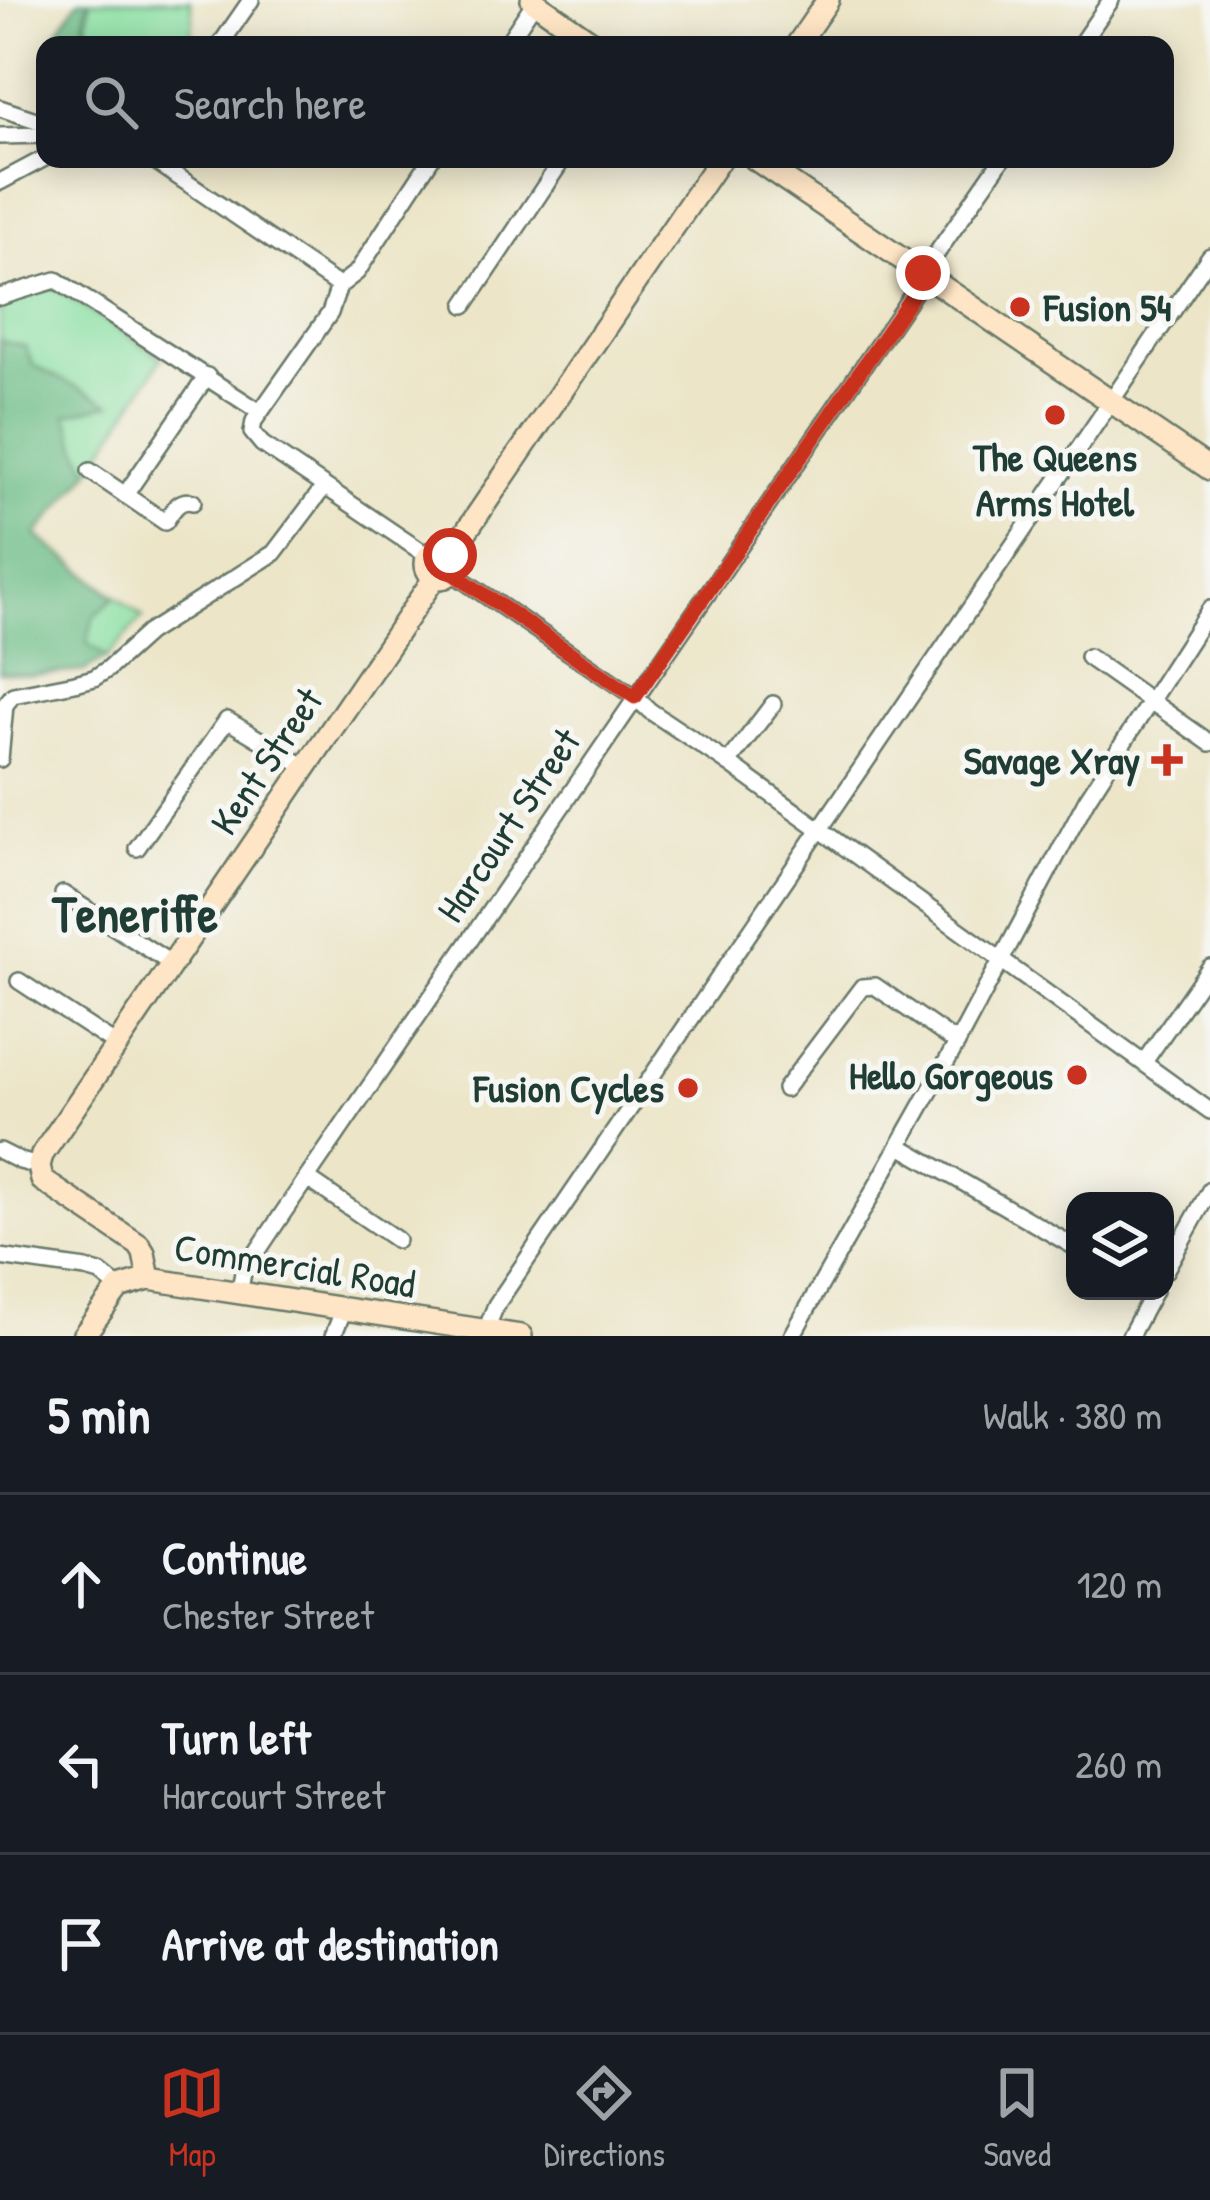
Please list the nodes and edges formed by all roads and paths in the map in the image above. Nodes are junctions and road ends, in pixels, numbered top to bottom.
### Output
1 (251, 0) edge
2 (534, 0) edge
3 (828, 0) edge
4 (1111, 0) edge
5 (226, 36) edge
6 (512, 36) edge
7 (584, 36) edge
8 (803, 36) edge
9 (1086, 36) edge
10 (0, 108) edge
11 (36, 120) edge
12 (36, 135) edge
13 (0, 136) edge
14 (36, 163) edge
15 (165, 168) edge
16 (425, 168) edge
17 (557, 168) edge
18 (714, 168) edge
19 (768, 168) edge
20 (996, 168) edge
21 (0, 182) edge
22 (1210, 256) edge
23 (923, 273) junction
24 (339, 286) junction
25 (0, 297) edge
26 (465, 304) dead end
27 (207, 376) junction
28 (1112, 401) junction
29 (260, 412) junction
30 (1210, 469) edge
31 (90, 471) dead end
32 (325, 487) junction
33 (125, 495) junction
34 (193, 502) dead end
35 (441, 565) junction
36 (1210, 609) edge
37 (1088, 657) dead end
38 (635, 697) junction
39 (1150, 702) junction
40 (773, 704) dead end
41 (1210, 742) edge
42 (0, 759) edge
43 (728, 764) junction
44 (305, 767) junction
45 (820, 830) junction
46 (137, 848) dead end
47 (63, 894) dead end
48 (1001, 960) junction
49 (172, 964) junction
50 (1210, 967) edge
51 (20, 981) dead end
52 (957, 1043) junction
53 (115, 1044) junction
54 (1144, 1062) junction
55 (784, 1089) dead end
56 (1210, 1111) edge
57 (900, 1146) junction
58 (0, 1151) edge
59 (39, 1166) junction
60 (308, 1179) junction
61 (1210, 1190) edge
62 (397, 1240) dead end
63 (1066, 1242) edge
64 (1174, 1255) edge
65 (0, 1258) edge
66 (148, 1279) junction
67 (119, 1288) junction
68 (239, 1293) junction
69 (1148, 1300) edge
70 (344, 1309) junction
71 (486, 1330) junction
72 (82, 1336) edge
73 (333, 1336) edge
74 (521, 1336) edge
75 (791, 1336) edge
76 (1130, 1336) edge

1 - 5 street
2 - 6 street
2 - 7 street
3 - 8 street
4 - 9 street
10 - 11 street
12 - 13 street
14 - 21 street
15 - 24 street
16 - 24 street
17 - 26 street
18 - 35 street, Kent Street
19 - 23 street
20 - 23 street, Harcourt Street
22 - 28 street
23 - 28 street
23 - 38 street, Harcourt Street
24 - 29 street
25 - 27 street
27 - 29 street
27 - 33 street
28 - 30 street
28 - 45 street
29 - 32 street
31 - 33 street
32 - 35 street
32 - 42 street
33 - 34 street
35 - 38 street
35 - 44 street, Kent Street
36 - 39 street
37 - 39 street
38 - 43 street
38 - 60 street, Harcourt Street
39 - 41 street
39 - 48 street
40 - 43 street
43 - 45 street
44 - 46 street
44 - 49 street, Kent Street
45 - 48 street
45 - 71 street
47 - 49 street
48 - 52 street
48 - 54 street
49 - 53 street, Kent Street
50 - 54 street
51 - 53 street
52 - 55 street
52 - 57 street
53 - 59 street, Kent Street
54 - 56 street
57 - 63 street
57 - 75 street
58 - 59 street
59 - 66 street
60 - 62 street
60 - 68 street, Harcourt Street
61 - 64 street
65 - 67 street
66 - 67 street, Commercial Road
66 - 68 street, Commercial Road
67 - 72 street, Commercial Road
68 - 70 street, Commercial Road
69 - 76 street
70 - 71 street, Commercial Road
70 - 73 street
71 - 74 street, Commercial Road

